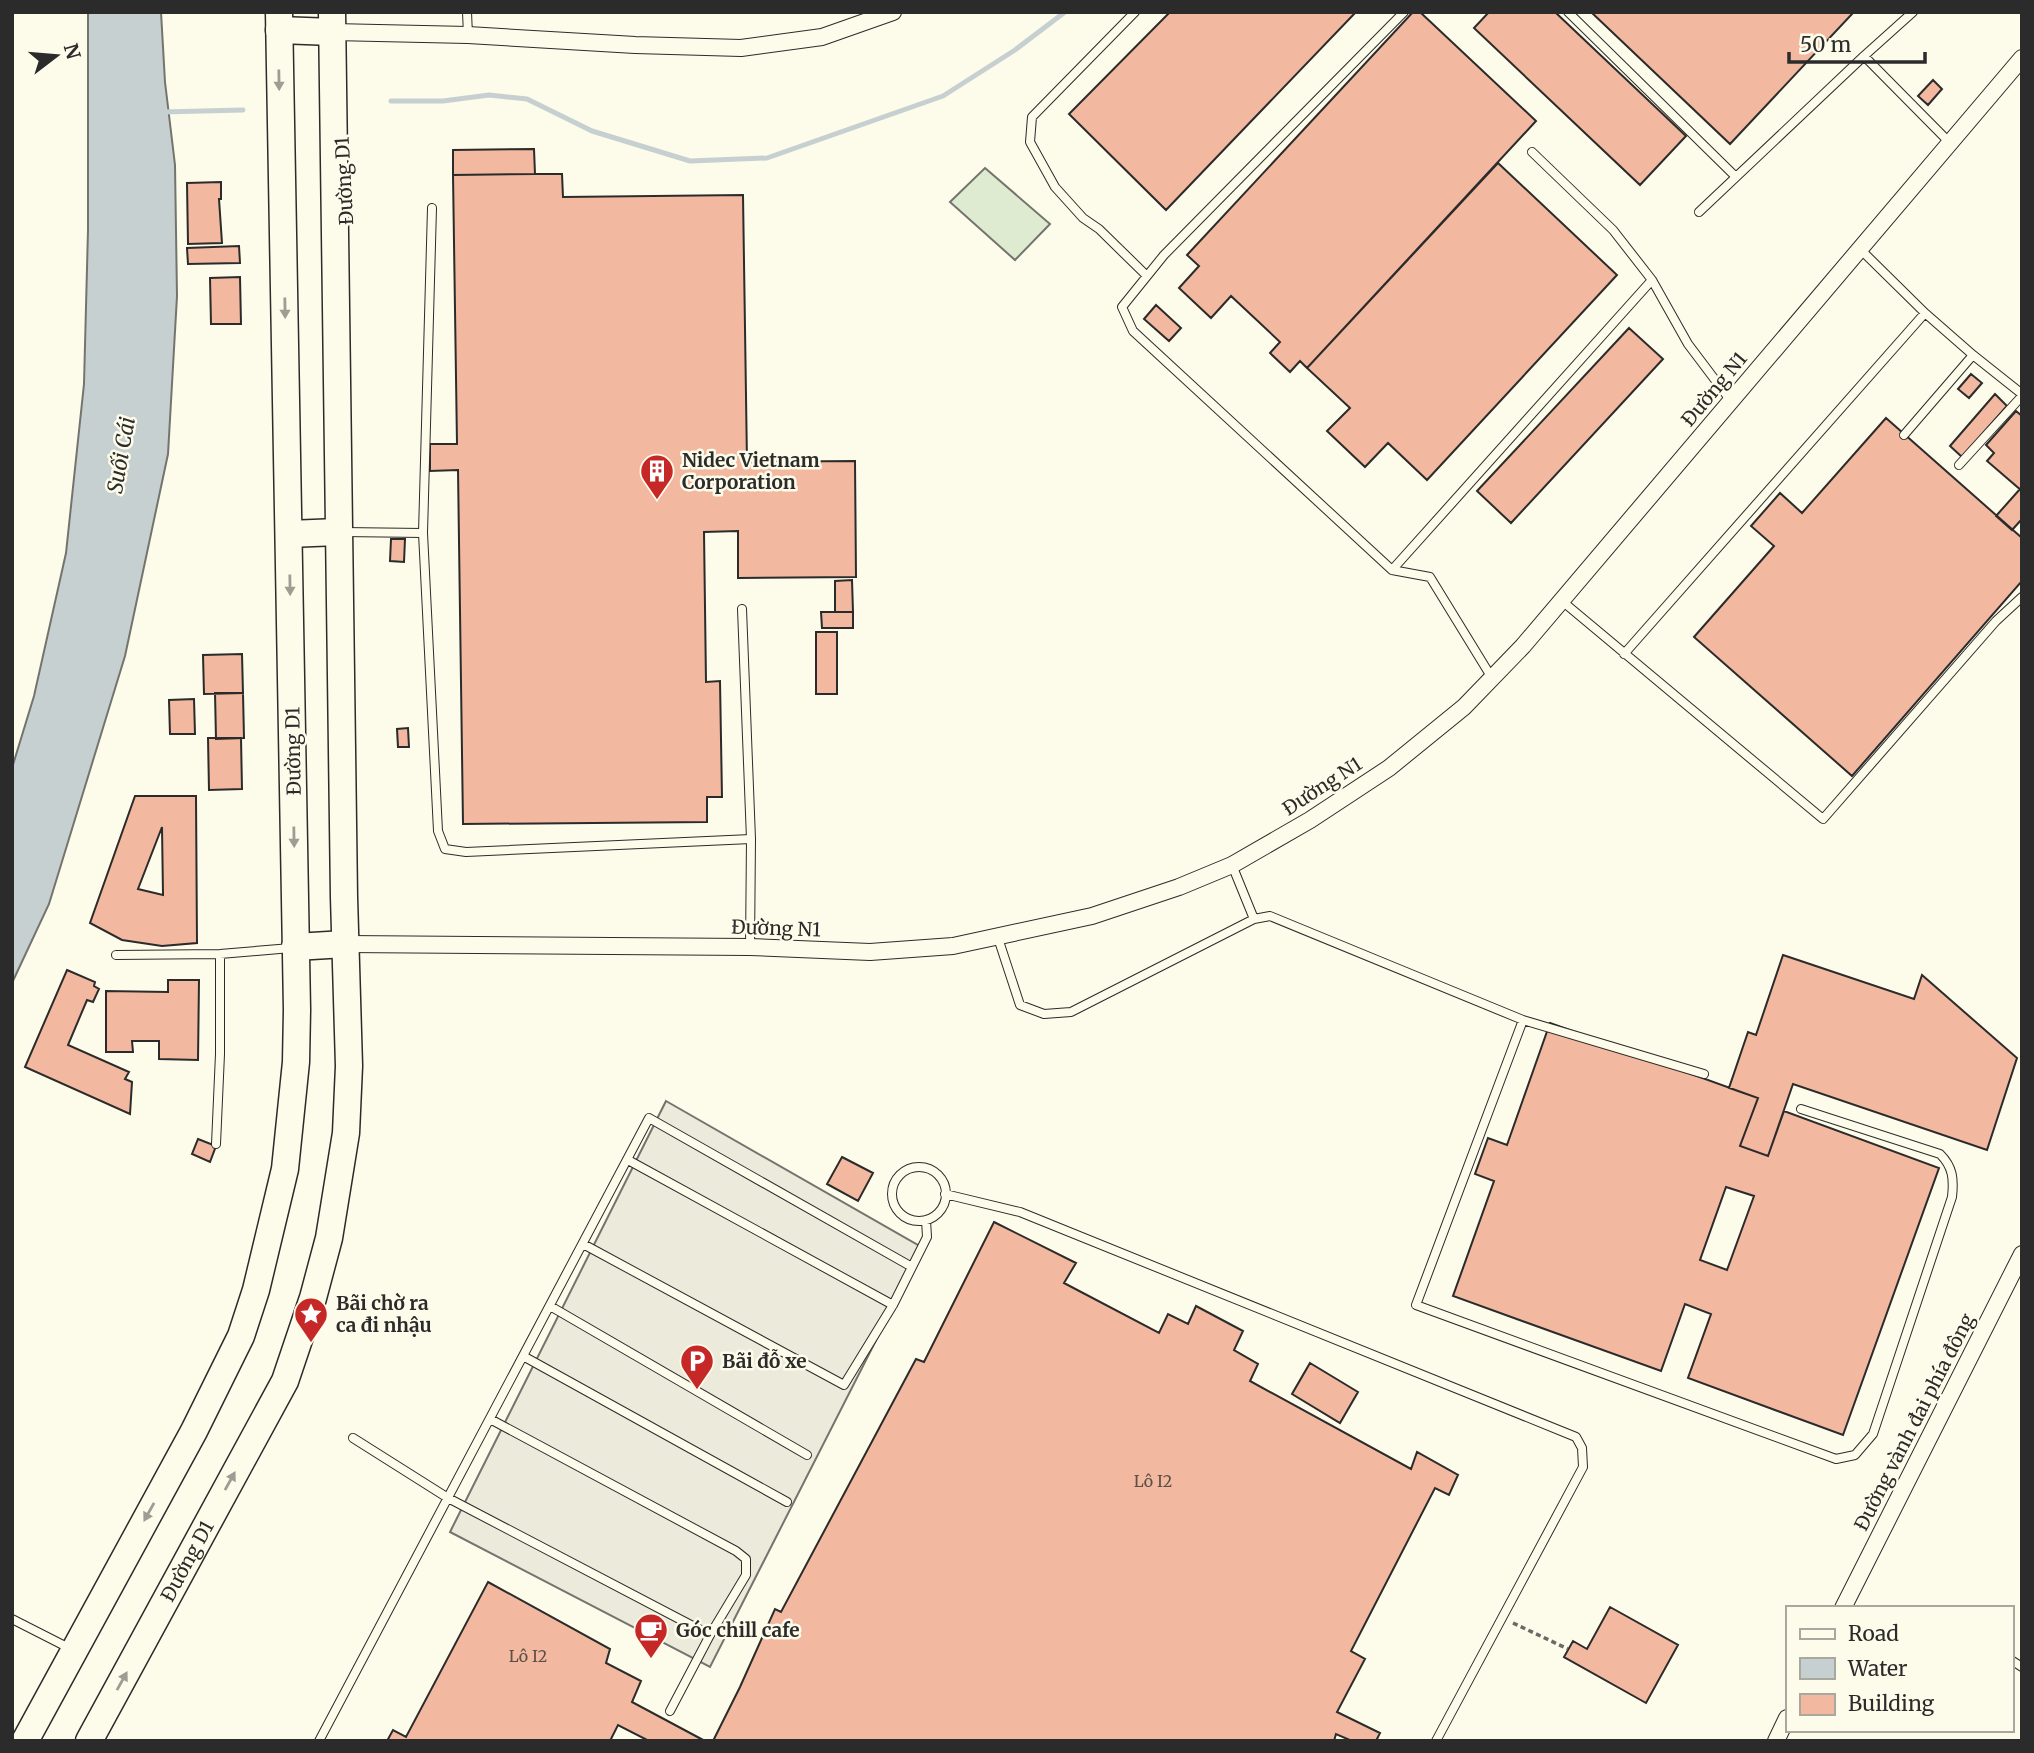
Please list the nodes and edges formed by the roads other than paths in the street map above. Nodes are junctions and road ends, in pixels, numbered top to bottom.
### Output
1 (467, 12) edge
2 (893, 12) edge
3 (1135, 12) edge
4 (1404, 12) edge
5 (1568, 12) edge
6 (1913, 12) edge
7 (279, 21) edge
8 (332, 22) edge
9 (468, 35) junction
10 (1864, 56) junction
11 (2022, 58) edge
12 (1950, 143) junction
13 (1532, 152) dead end
14 (1736, 177) junction
15 (432, 208) dead end
16 (1699, 212) dead end
17 (1860, 249) junction
18 (1147, 276) junction
19 (1652, 280) junction
20 (1925, 313) junction
21 (1973, 355) junction
22 (2022, 395) edge
23 (1731, 401) junction
24 (1904, 435) dead end
25 (1958, 465) dead end
26 (338, 532) junction
27 (423, 533) junction
28 (289, 534) junction
29 (1392, 570) junction
30 (2022, 597) edge
31 (1562, 601) junction
32 (741, 609) dead end
33 (1624, 654) junction
34 (1492, 678) junction
35 (751, 839) junction
36 (1232, 866) junction
37 (1254, 919) junction
38 (998, 938) junction
39 (345, 944) junction
40 (295, 947) junction
41 (750, 947) junction
42 (220, 954) junction
43 (116, 955) dead end
44 (1523, 1020) junction
45 (1704, 1074) dead end
46 (1801, 1109) dead end
47 (216, 1144) dead end
48 (628, 1160) junction
49 (945, 1194) junction
50 (926, 1220) junction
51 (583, 1244) junction
52 (2022, 1254) edge
53 (912, 1267) junction
54 (893, 1305) junction
55 (550, 1306) junction
56 (523, 1356) junction
57 (490, 1419) junction
58 (353, 1438) dead end
59 (807, 1455) dead end
60 (448, 1498) junction
61 (787, 1502) dead end
62 (1844, 1606) edge
63 (12, 1619) edge
64 (710, 1635) junction
65 (74, 1651) junction
66 (54, 1687) junction
67 (670, 1712) dead end
68 (1786, 1720) edge
69 (16, 1741) edge
70 (25, 1741) edge
71 (89, 1741) edge
72 (319, 1741) edge
73 (1436, 1741) edge
74 (1776, 1741) edge

1 - 9 lane
2 - 9 street
3 - 18 lane
4 - 18 lane
5 - 14 lane
6 - 10 lane
7 - 8 main road
7 -> 28 main road, Đường D1
8 - 9 street
8 - 26 main road, Đường D1
10 - 12 lane
10 - 14 lane
11 - 12 street, Đường N1
12 - 17 street, Đường N1
13 - 19 lane
14 - 16 lane
15 - 27 lane
17 - 20 lane
17 - 23 street, Đường N1
18 - 29 lane
19 - 23 lane
19 - 29 lane
20 - 21 lane
20 - 33 lane
21 - 22 lane
21 - 24 lane
22 - 25 lane
23 - 31 street, Đường N1
26 - 27 lane
26 - 28 main road
26 - 39 main road, Đường D1
27 - 35 lane
28 -> 40 main road, Đường D1
29 - 34 lane
30 - 33 lane
31 - 33 lane
31 - 34 street, Đường N1
32 - 35 lane
34 - 36 street, Đường N1
35 - 41 lane
36 - 37 lane
36 - 38 street, Đường N1
37 - 38 lane
37 - 44 lane
38 - 41 street, Đường N1
39 - 40 main road
39 - 41 street, Đường N1
71 -> 39 main road, Đường D1
40 - 42 lane
40 -> 65 main road, Đường D1
42 - 43 lane
42 - 47 lane
44 - 45 lane
44 - 46 lane
48 - 51 lane
48 - 53 lane
48 - 54 lane
49 - 50 lane
49 - 50 lane
49 - 73 lane
50 - 53 lane
51 - 54 lane
51 - 55 lane
52 - 62 street, Đường vành đai phía đông
53 - 54 lane
55 - 56 lane
55 - 59 lane
56 - 57 lane
56 - 61 lane
57 - 60 lane
57 - 64 lane
58 - 60 lane
60 - 64 lane
60 - 72 lane
63 - 65 lane
64 - 67 lane
65 - 66 main road, Đường D1
66 - 69 main road, Đường D1
66 - 70 main road, Đường D1
68 - 74 street

